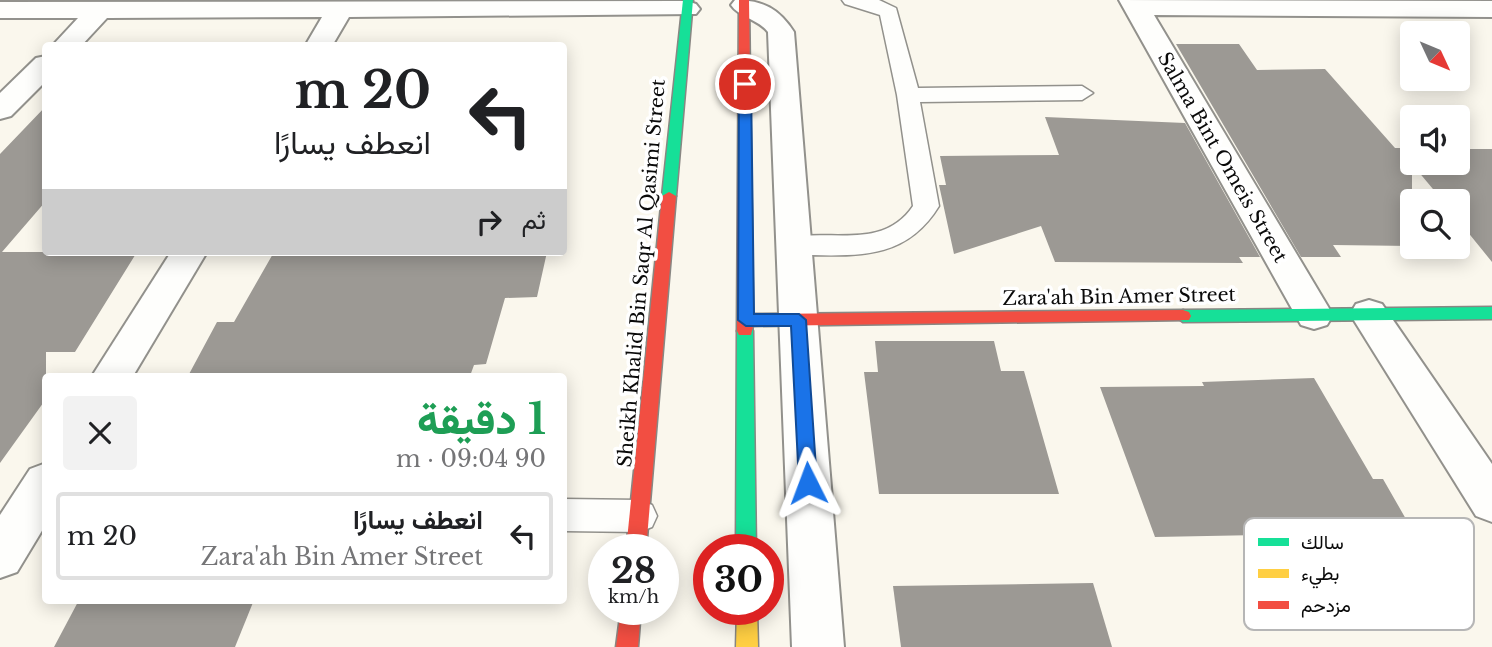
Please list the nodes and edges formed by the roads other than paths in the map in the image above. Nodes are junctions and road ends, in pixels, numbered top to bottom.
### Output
1 (852, 0) edge
2 (744, 2) edge
3 (687, 4) edge
4 (1134, 4) edge
5 (340, 9) junction
6 (1492, 9) edge
7 (0, 10) edge
8 (100, 10) junction
9 (69, 42) edge
10 (320, 42) edge
11 (42, 68) edge
12 (1082, 93) dead end
13 (908, 94) junction
14 (0, 110) edge
15 (793, 246) junction
16 (187, 256) edge
17 (1492, 313) edge
18 (1369, 314) junction
19 (1314, 315) junction
20 (746, 320) junction
21 (799, 320) junction
22 (114, 373) edge
23 (40, 500) edge
24 (1492, 502) edge
25 (567, 516) edge
26 (638, 533) edge
27 (746, 534) edge
28 (0, 556) edge
29 (629, 625) edge
30 (747, 625) edge
31 (627, 647) edge
32 (747, 647) edge
33 (818, 647) edge

1 - 13 lane
2 - 15 street
2 - 20 main road
3 - 5 street
3 - 26 main road, Sheikh Khalid Bin Saqr Al Qasimi Street
4 - 6 street
4 - 19 street, Salma Bint Omeis Street
5 - 8 street
5 - 10 street
7 - 8 street
8 - 9 street
11 - 14 street
12 - 13 lane
13 - 15 lane
15 - 21 street
16 - 22 street
17 - 18 main road, Zara'ah Bin Amer Street
18 - 19 main road, Zara'ah Bin Amer Street
18 - 24 street
19 - 21 main road, Zara'ah Bin Amer Street
20 - 21 main road, Zara'ah Bin Amer Street
20 - 27 main road
21 - 33 street
23 - 28 street
25 - 26 lane
29 - 31 main road
30 - 32 main road

